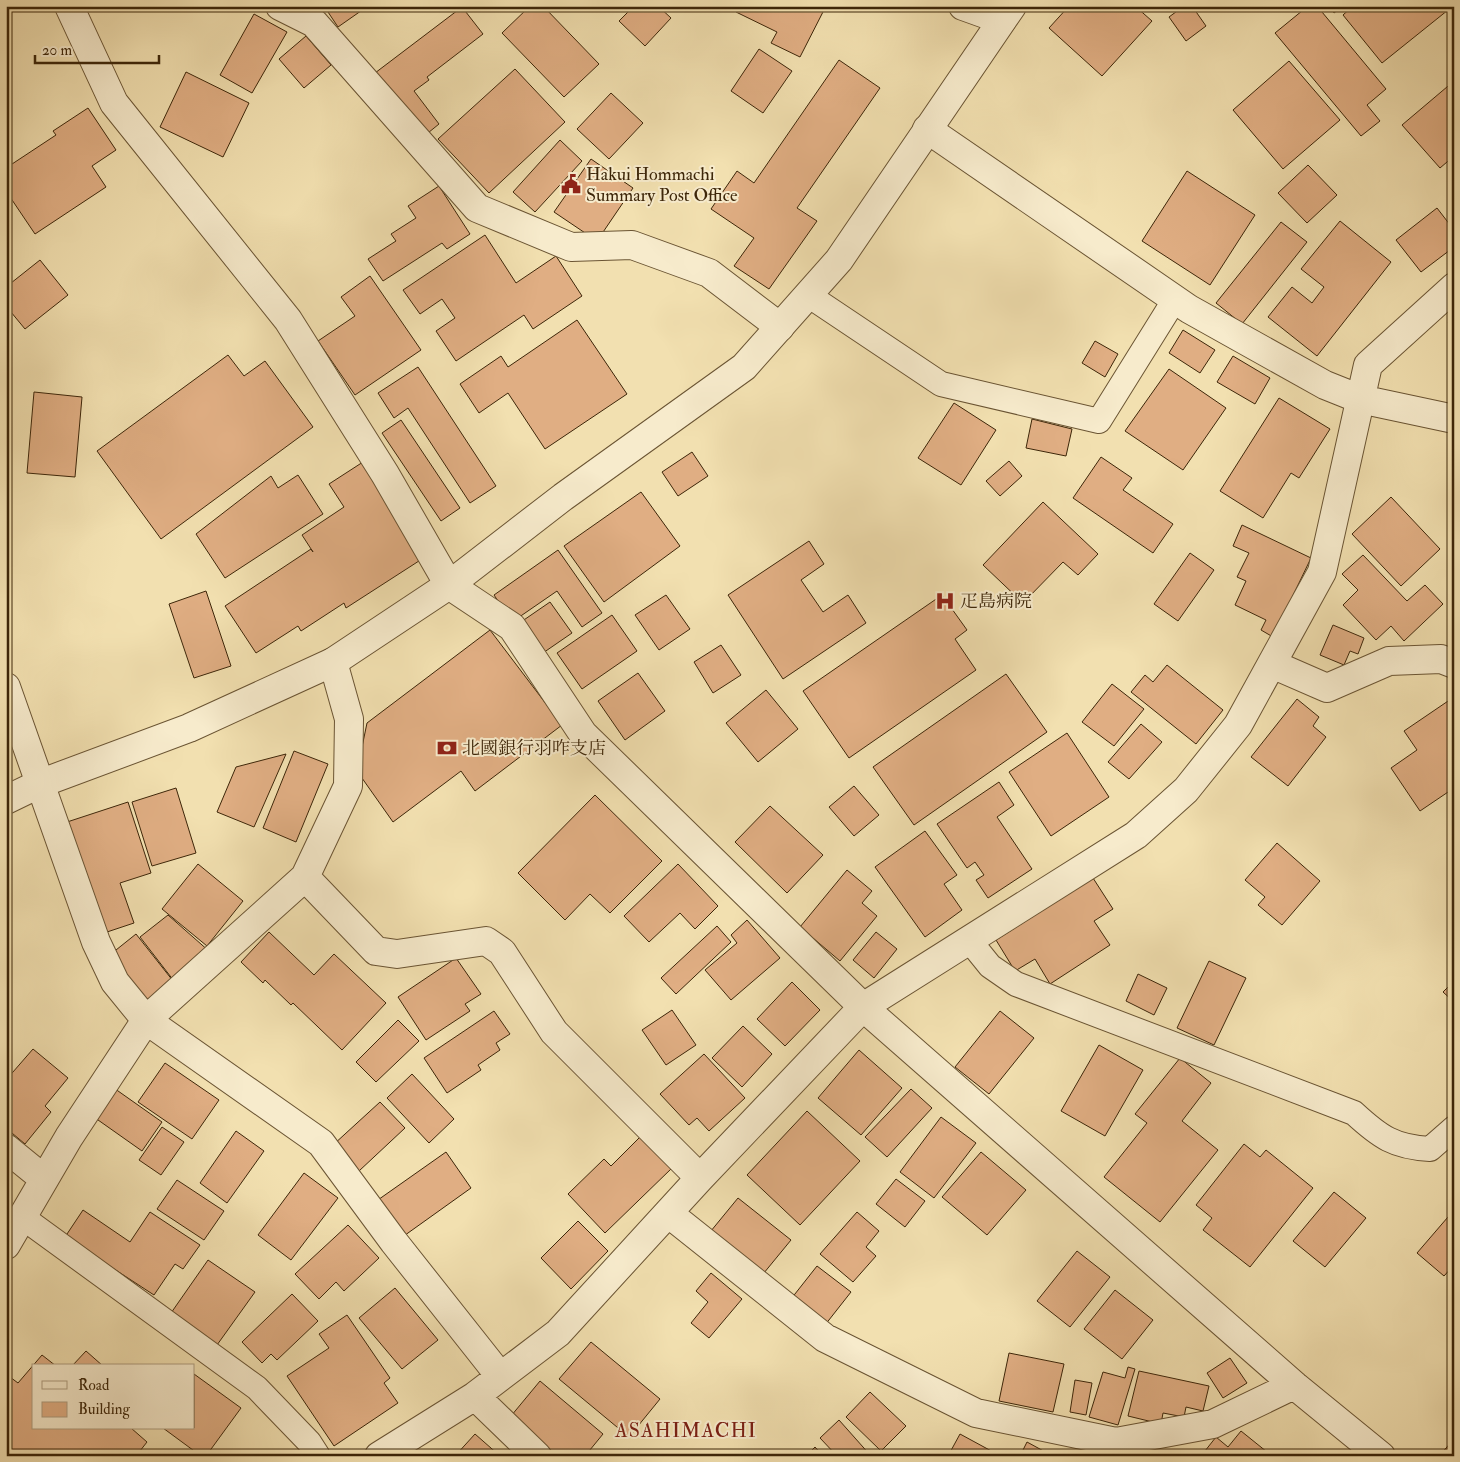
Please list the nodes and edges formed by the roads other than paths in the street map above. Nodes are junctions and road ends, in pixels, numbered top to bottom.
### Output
1 (69, 6) edge
2 (280, 6) edge
3 (963, 6) edge
4 (1007, 13) edge
5 (927, 129) junction
6 (1454, 287) edge
7 (808, 295) junction
8 (1175, 299) junction
9 (780, 327) junction
10 (1360, 399) junction
11 (1454, 419) edge
12 (449, 585) junction
13 (334, 662) junction
14 (1272, 664) junction
15 (1454, 664) edge
16 (6, 687) edge
17 (39, 784) junction
18 (6, 800) edge
19 (305, 878) junction
20 (969, 940) junction
21 (863, 1007) junction
22 (146, 1020) junction
23 (1454, 1128) edge
24 (6, 1148) edge
25 (700, 1178) junction
26 (44, 1179) junction
27 (668, 1213) junction
28 (22, 1217) junction
29 (6, 1245) edge
30 (500, 1376) junction
31 (1294, 1385) junction
32 (475, 1396) junction
33 (318, 1456) edge
34 (380, 1456) edge
35 (537, 1456) edge
36 (1381, 1456) edge

1 - 12 street
2 - 9 street
3 - 4 street
4 - 5 street
5 - 7 street
5 - 8 street
6 - 10 street
7 - 8 lane
7 - 9 street
8 - 10 street
9 - 12 street
10 - 11 street
10 - 14 street
12 - 13 street
12 - 21 street
13 - 17 street
13 - 19 street
14 - 15 street
14 - 20 street
16 - 17 street
17 - 18 street
17 - 22 street
19 - 22 street
19 - 25 street
20 - 21 street
20 - 23 lane
21 - 25 street
21 - 31 street
22 - 26 street
22 - 30 street
24 - 26 street
25 - 27 street
26 - 28 street
27 - 30 street
27 - 31 street
28 - 29 street
28 - 33 lane
30 - 32 street
31 - 36 street
32 - 34 street
32 - 35 street

